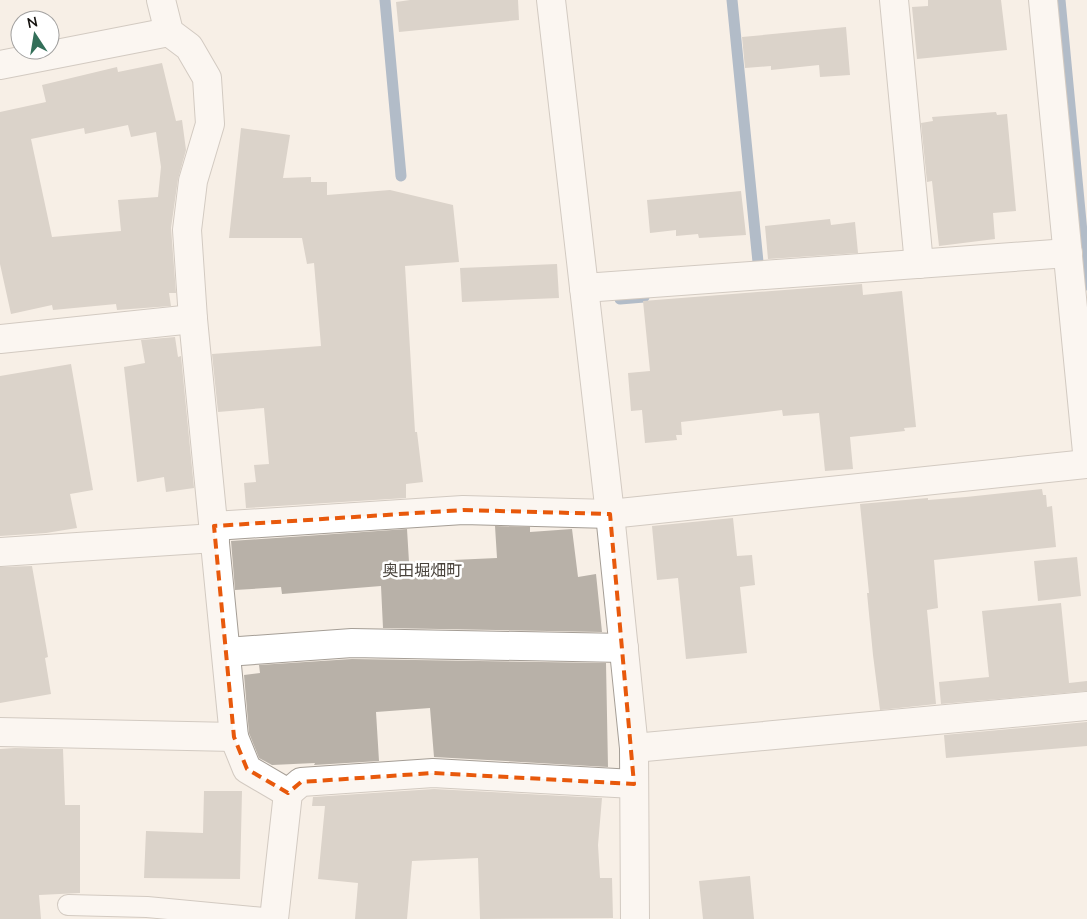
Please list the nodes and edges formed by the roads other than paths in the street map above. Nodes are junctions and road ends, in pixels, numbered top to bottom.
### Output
1 (161, 0) edge
2 (551, 0) edge
3 (894, 0) edge
4 (1043, 0) edge
5 (169, 32) junction
6 (0, 65) edge
7 (1068, 253) junction
8 (919, 264) junction
9 (584, 288) junction
10 (193, 319) junction
11 (0, 339) edge
12 (1087, 452) edge
13 (1087, 464) edge
14 (610, 514) junction
15 (215, 532) junction
16 (0, 552) edge
17 (624, 648) junction
18 (226, 652) junction
19 (1087, 706) edge
20 (0, 732) edge
21 (234, 737) junction
22 (634, 748) junction
23 (634, 784) junction
24 (288, 793) junction
25 (68, 905) dead end
26 (274, 919) edge
27 (634, 919) edge

1 - 5 street
2 - 9 street
3 - 8 street
4 - 7 street
5 - 6 street
5 - 10 street
7 - 8 street
7 - 12 street
8 - 9 street
9 - 14 street
10 - 11 street
10 - 15 street
13 - 14 street
14 - 15 street
14 - 17 street
15 - 16 street
15 - 18 street
17 - 18 street
17 - 22 street
18 - 21 street
19 - 22 street
20 - 21 street
21 - 24 street
22 - 23 street
23 - 24 street
23 - 27 street
24 - 26 street
25 - 26 lane

